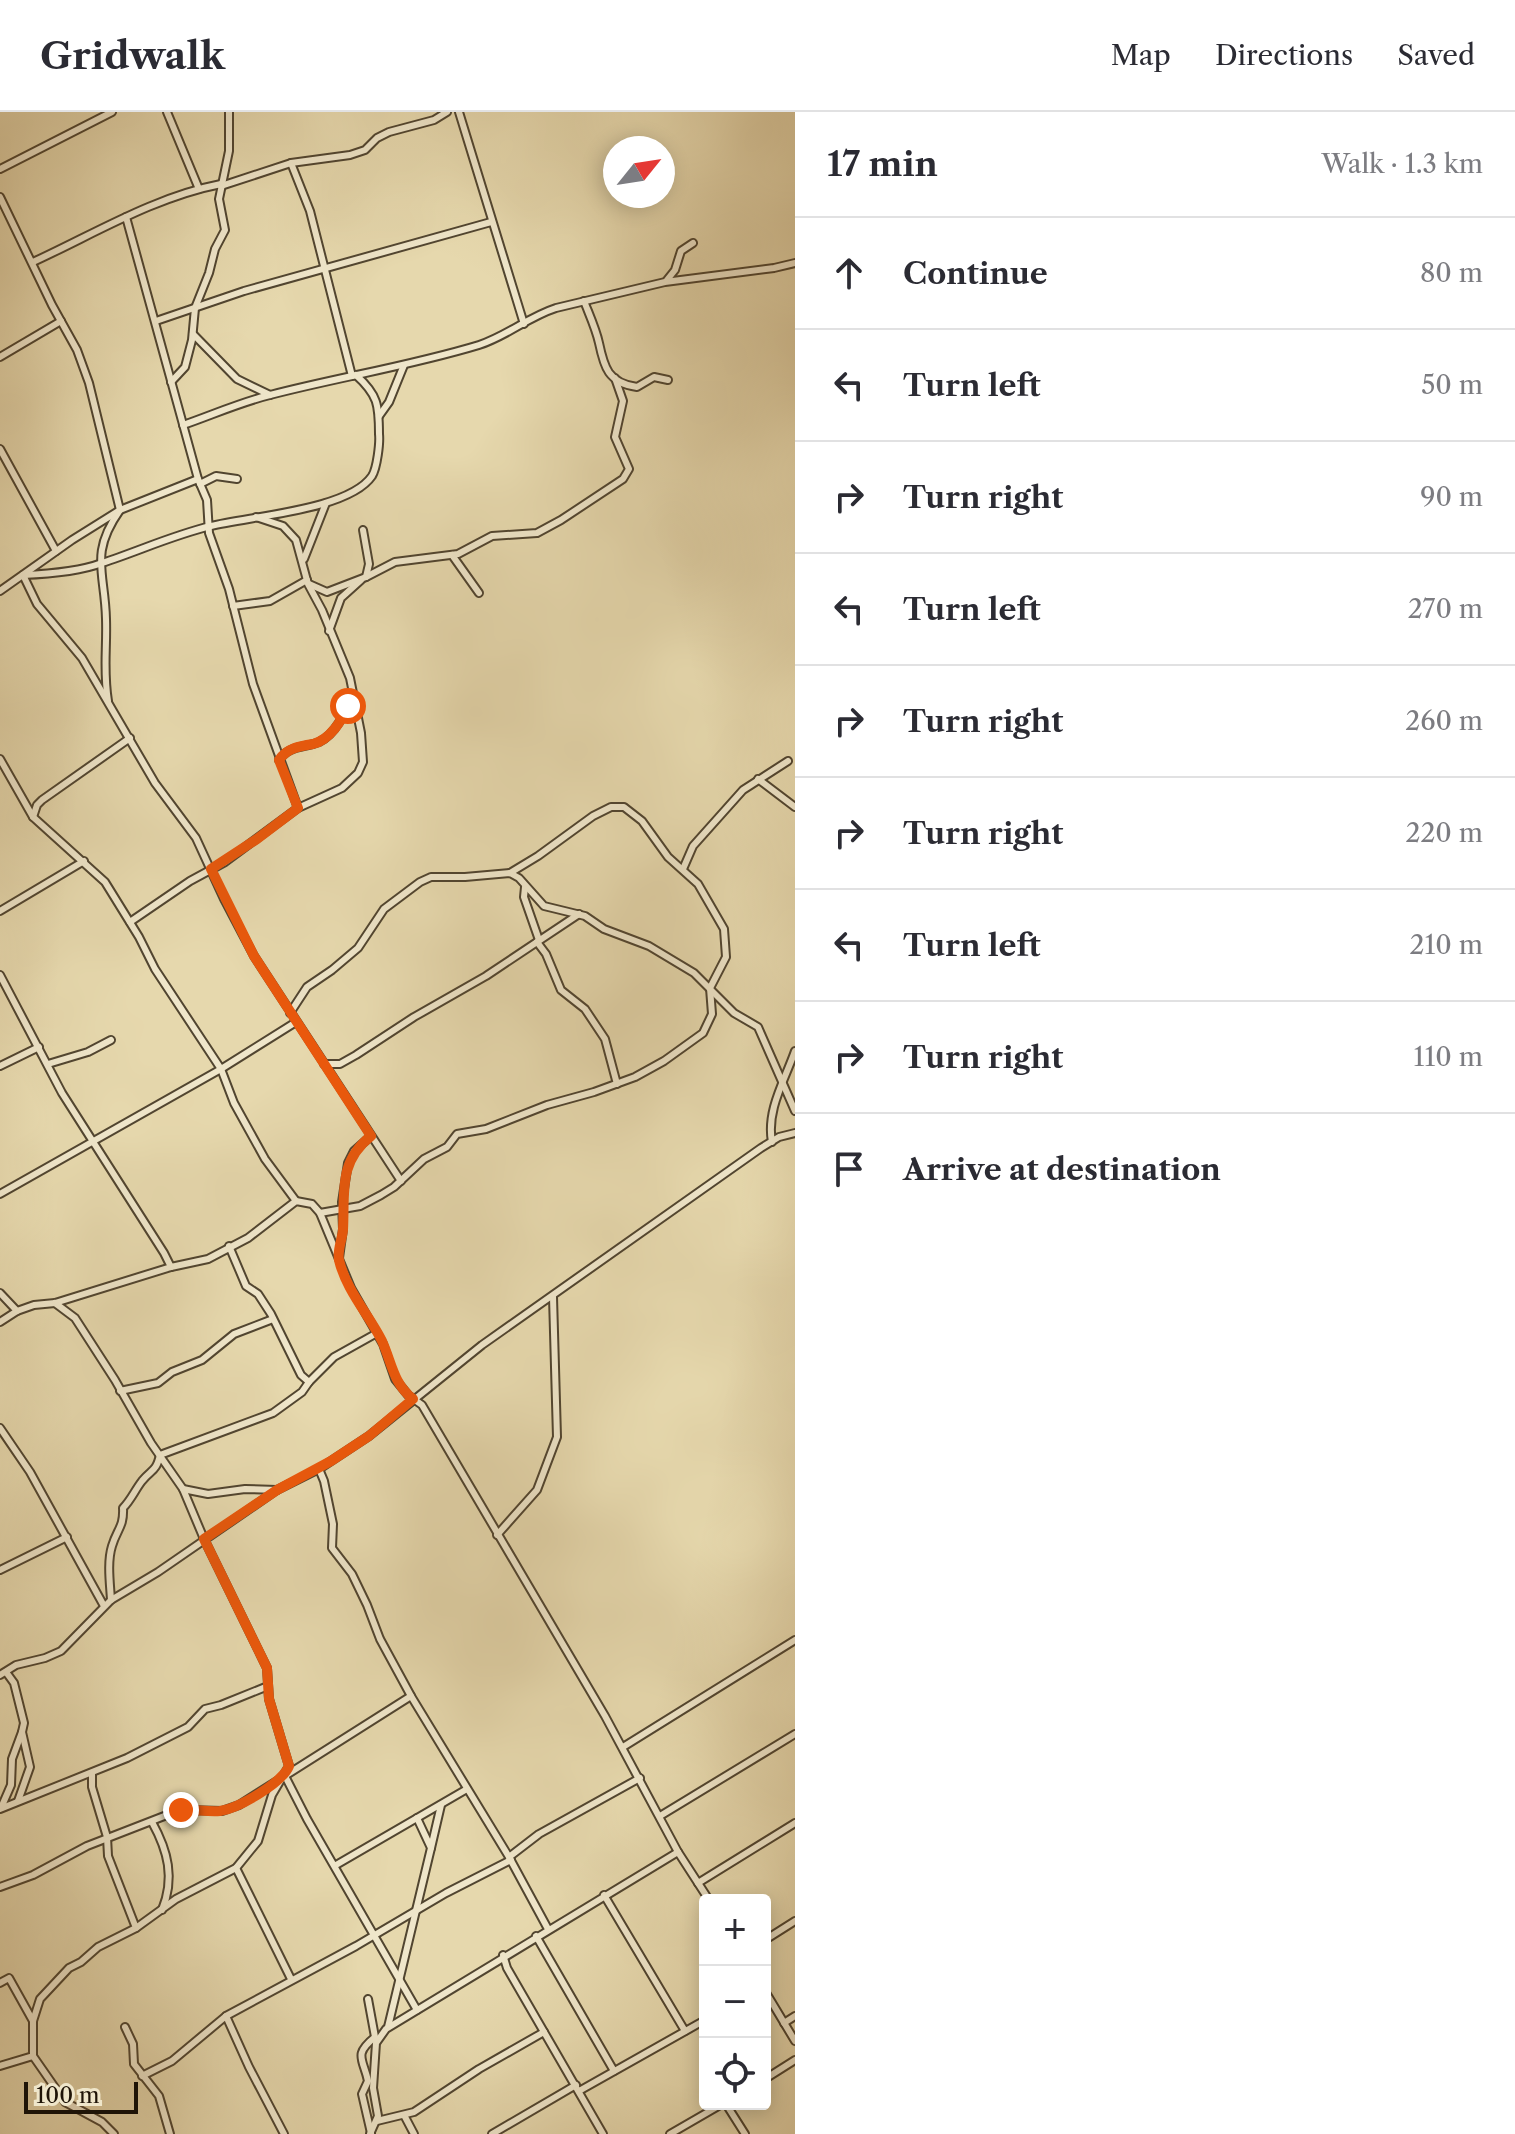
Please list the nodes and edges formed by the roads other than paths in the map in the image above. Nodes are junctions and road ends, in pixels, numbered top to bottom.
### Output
1 (112, 112) edge
2 (167, 112) edge
3 (229, 112) edge
4 (447, 112) edge
5 (459, 112) edge
6 (291, 163) junction
7 (0, 169) edge
8 (221, 185) junction
9 (199, 189) junction
10 (0, 197) edge
11 (126, 217) junction
12 (491, 222) junction
13 (693, 243) dead end
14 (33, 262) junction
15 (795, 263) edge
16 (326, 269) junction
17 (665, 282) junction
18 (584, 301) junction
19 (195, 308) junction
20 (61, 321) junction
21 (156, 321) junction
22 (524, 324) junction
23 (193, 334) junction
24 (0, 357) edge
25 (404, 365) junction
26 (354, 376) junction
27 (615, 378) junction
28 (668, 380) dead end
29 (171, 382) junction
30 (270, 395) junction
31 (379, 416) junction
32 (183, 425) junction
33 (0, 449) edge
34 (237, 479) dead end
35 (199, 482) junction
36 (326, 503) junction
37 (120, 510) junction
38 (256, 517) junction
39 (208, 526) junction
40 (363, 530) dead end
41 (56, 551) junction
42 (452, 555) junction
43 (303, 563) junction
44 (100, 564) junction
45 (23, 575) junction
46 (365, 577) junction
47 (308, 582) junction
48 (0, 591) edge
49 (479, 593) dead end
50 (233, 606) junction
51 (329, 631) junction
52 (352, 695) junction
53 (109, 705) junction
54 (130, 738) junction
55 (0, 759) edge
56 (279, 760) junction
57 (788, 761) dead end
58 (758, 779) junction
59 (795, 807) edge
60 (298, 808) junction
61 (33, 817) junction
62 (84, 861) junction
63 (211, 869) junction
64 (683, 869) junction
65 (510, 873) junction
66 (525, 887) junction
67 (0, 911) edge
68 (579, 914) junction
69 (130, 922) junction
70 (538, 941) junction
71 (0, 975) edge
72 (710, 988) junction
73 (290, 1013) junction
74 (296, 1022) junction
75 (111, 1040) dead end
76 (39, 1047) junction
77 (795, 1051) edge
78 (48, 1064) junction
79 (324, 1064) junction
80 (0, 1066) edge
81 (221, 1069) junction
82 (783, 1082) junction
83 (617, 1084) junction
84 (795, 1111) edge
85 (795, 1133) edge
86 (371, 1136) junction
87 (94, 1141) junction
88 (772, 1142) junction
89 (401, 1181) junction
90 (0, 1194) edge
91 (296, 1201) junction
92 (342, 1209) junction
93 (320, 1213) junction
94 (229, 1246) junction
95 (339, 1259) junction
96 (171, 1267) junction
97 (0, 1293) edge
98 (553, 1297) junction
99 (55, 1303) junction
100 (17, 1311) junction
101 (273, 1319) junction
102 (0, 1322) edge
103 (377, 1333) junction
104 (309, 1382) junction
105 (120, 1391) junction
106 (413, 1399) junction
107 (0, 1428) edge
108 (160, 1455) junction
109 (319, 1469) junction
110 (183, 1489) junction
111 (277, 1490) junction
112 (497, 1535) junction
113 (67, 1537) junction
114 (204, 1539) junction
115 (0, 1570) edge
116 (111, 1600) junction
117 (104, 1606) junction
118 (795, 1640) edge
119 (3, 1673) edge
120 (268, 1686) junction
121 (411, 1696) junction
122 (22, 1732) junction
123 (795, 1734) edge
124 (623, 1747) junction
125 (92, 1774) junction
126 (285, 1776) junction
127 (640, 1778) junction
128 (467, 1789) junction
129 (18, 1802) junction
130 (442, 1804) junction
131 (0, 1808) edge
132 (660, 1816) junction
133 (417, 1818) junction
134 (152, 1822) junction
135 (795, 1823) edge
136 (107, 1837) junction
137 (431, 1848) junction
138 (678, 1852) junction
139 (510, 1858) junction
140 (336, 1865) junction
141 (236, 1868) junction
142 (698, 1883) junction
143 (0, 1887) edge
144 (705, 1894) edge
145 (604, 1895) junction
146 (162, 1910) junction
147 (416, 1911) junction
148 (795, 1921) edge
149 (136, 1928) junction
150 (548, 1929) junction
151 (374, 1935) junction
152 (536, 1936) junction
153 (771, 1936) edge
154 (503, 1955) junction
155 (398, 1978) junction
156 (291, 1979) junction
157 (0, 1983) edge
158 (368, 1999) dead end
159 (771, 2001) edge
160 (417, 2010) junction
161 (226, 2016) junction
162 (795, 2016) edge
163 (33, 2021) junction
164 (699, 2023) edge
165 (784, 2023) junction
166 (125, 2027) dead end
167 (388, 2027) junction
168 (685, 2031) junction
169 (544, 2032) junction
170 (795, 2041) edge
171 (33, 2056) junction
172 (795, 2060) edge
173 (0, 2066) edge
174 (614, 2071) junction
175 (771, 2075) edge
176 (142, 2076) junction
177 (578, 2088) junction
178 (713, 2110) edge
179 (728, 2110) edge
180 (404, 2115) junction
181 (377, 2121) junction
182 (370, 2133) edge
183 (114, 2134) edge
184 (170, 2134) edge
185 (284, 2134) edge
186 (414, 2134) edge
187 (492, 2134) edge
188 (603, 2134) edge
189 (670, 2134) edge
190 (745, 2134) edge

1 - 7 street
2 - 9 street
3 - 8 street
4 - 6 street
5 - 12 street
6 - 8 street
6 - 16 street
8 - 9 street
8 - 19 street
9 - 11 street
10 - 14 street
11 - 14 street
11 - 21 street
12 - 16 street
12 - 22 street
13 - 17 street
14 - 20 street
15 - 17 street
16 - 19 street
16 - 26 street
17 - 18 street
18 - 22 street
18 - 27 street
19 - 21 street
19 - 23 street
20 - 24 street
20 - 37 street
21 - 29 street
22 - 25 street
23 - 29 street
23 - 30 street
25 - 26 street
25 - 31 street
26 - 30 street
26 - 31 street
27 - 28 street
27 - 42 street
29 - 32 street
30 - 32 street
31 - 36 street
32 - 35 street
33 - 41 street
34 - 35 street
35 - 37 street
35 - 39 street
36 - 38 street
36 - 43 street
37 - 41 street
37 - 44 street
38 - 39 street
38 - 43 street
39 - 44 street
39 - 50 street
40 - 46 street
41 - 45 street
42 - 46 street
42 - 49 street
43 - 47 street
44 - 45 street
44 - 53 street
45 - 48 street
45 - 53 street
46 - 47 street
46 - 51 street
47 - 50 street
47 - 51 street
50 - 56 street
51 - 52 street
52 - 56 street
52 - 60 street
53 - 54 street
54 - 61 street
54 - 63 street
55 - 61 street
56 - 60 street
57 - 58 street
58 - 59 street
58 - 64 street
60 - 63 street
61 - 62 street
62 - 67 street
62 - 69 street
63 - 69 street
63 - 73 street
64 - 65 street
64 - 72 street
65 - 66 street
65 - 73 street
66 - 68 street
66 - 70 street
68 - 70 street
68 - 72 street
69 - 81 street
70 - 79 street
70 - 83 street
71 - 76 street
72 - 82 street
72 - 83 street
73 - 74 street
74 - 79 street
74 - 81 street
75 - 78 street
76 - 78 street
76 - 80 street
77 - 82 street
78 - 87 street
79 - 86 street
81 - 87 street
81 - 91 street
82 - 84 street
82 - 88 street
83 - 89 street
85 - 88 street
86 - 89 street
86 - 92 street
87 - 90 street
87 - 96 street
88 - 98 street
89 - 92 street
91 - 93 street
91 - 94 street
92 - 93 street
92 - 95 street
93 - 95 street
94 - 96 street
94 - 101 street
95 - 103 street
96 - 99 street
97 - 100 street
98 - 106 street
98 - 112 street
99 - 100 street
99 - 105 street
100 - 102 street
101 - 104 street
101 - 105 street
103 - 104 street
103 - 106 street
104 - 108 street
105 - 108 street
106 - 109 street
106 - 112 street
107 - 113 street
108 - 110 street
108 - 116 street
109 - 111 street
109 - 121 street
110 - 111 street
110 - 114 street
111 - 114 street
112 - 124 street
113 - 115 street
113 - 117 street
114 - 116 street
114 - 120 street
116 - 117 street
117 - 119 street
118 - 124 street
119 - 122 street
120 - 125 street
120 - 126 street
121 - 126 street
121 - 128 street
122 - 129 street
122 - 131 street
123 - 132 street
124 - 127 street
125 - 129 street
125 - 136 street
126 - 134 street
126 - 140 street
126 - 141 street
127 - 132 street
127 - 139 street
128 - 130 street
128 - 139 street
129 - 131 street
130 - 133 street
130 - 137 street
132 - 138 street
133 - 137 street
133 - 140 street
134 - 136 street
134 - 146 street
135 - 142 street
136 - 143 street
136 - 149 street
137 - 147 street
138 - 142 street
138 - 145 street
139 - 147 street
139 - 150 street
140 - 151 street
141 - 146 street
141 - 156 street
142 - 144 street
145 - 150 street
145 - 168 street
146 - 149 street
147 - 151 street
147 - 155 street
148 - 153 street
149 - 163 street
150 - 152 street
151 - 155 street
151 - 156 street
152 - 154 street
152 - 174 street
154 - 160 street
154 - 169 street
155 - 160 street
155 - 167 street
156 - 161 street
157 - 163 street
158 - 182 street
159 - 165 street
160 - 167 street
161 - 176 street
161 - 185 street
162 - 165 street
163 - 171 street
164 - 168 street
165 - 170 street
166 - 176 street
167 - 181 street
168 - 174 street
169 - 177 street
169 - 180 street
171 - 173 street
171 - 183 street
172 - 175 street
174 - 177 street
176 - 184 street
177 - 187 street
177 - 188 street
178 - 189 street
179 - 190 street
180 - 181 street
180 - 186 street
181 - 182 street

